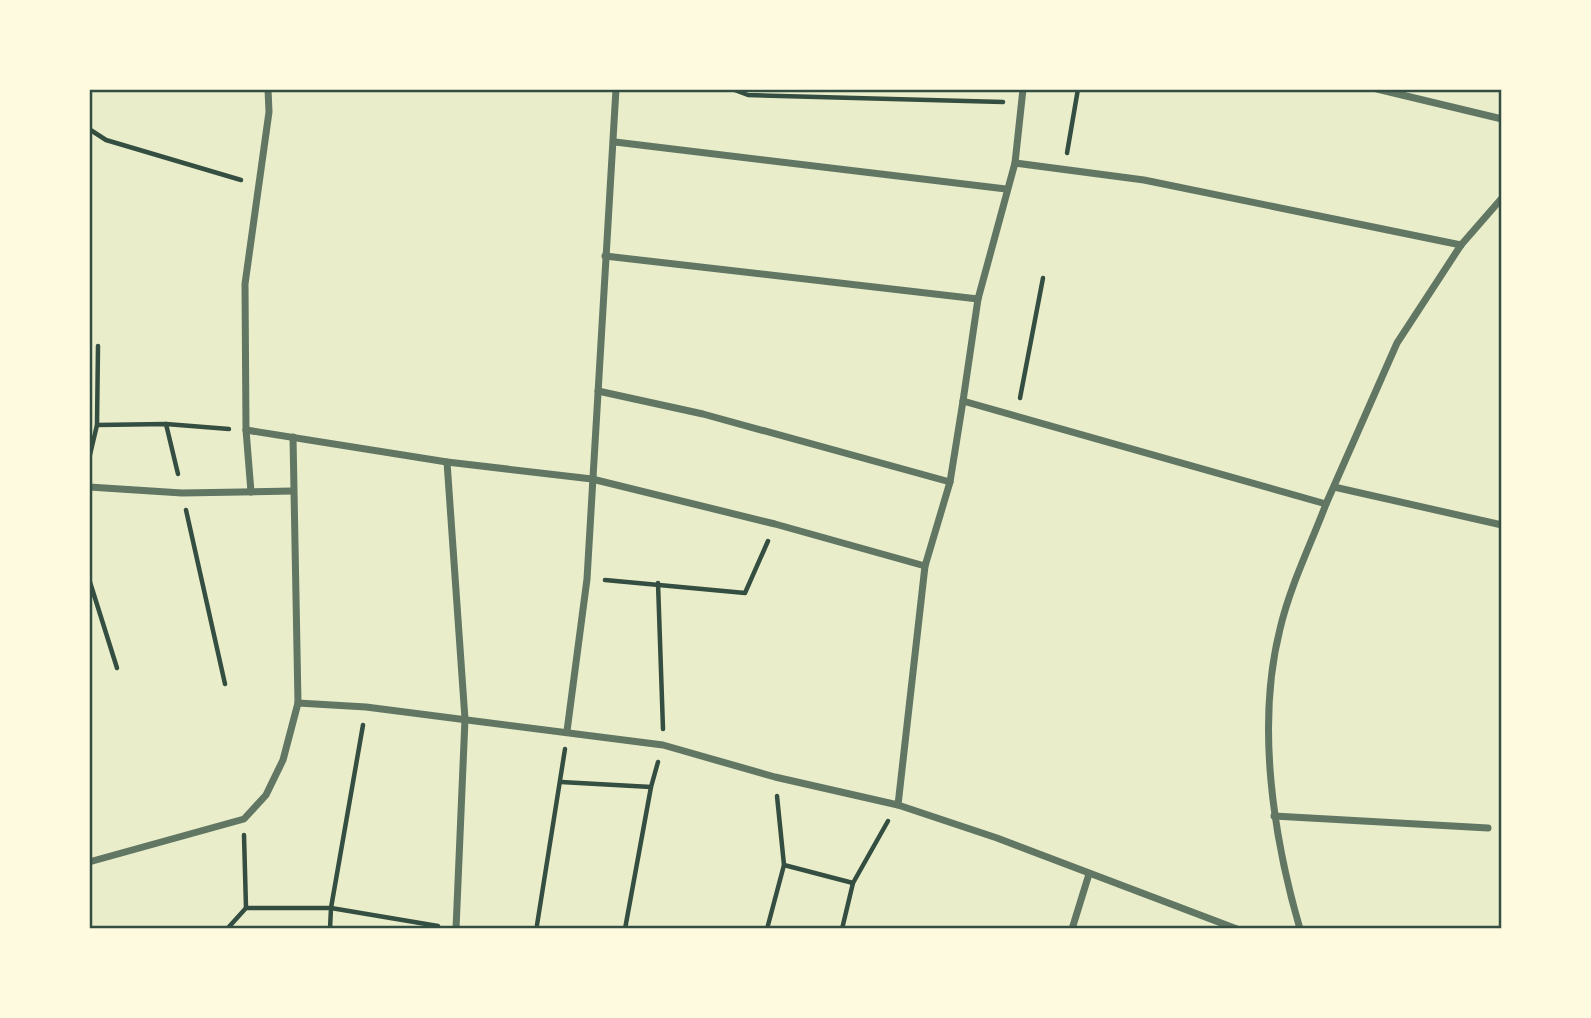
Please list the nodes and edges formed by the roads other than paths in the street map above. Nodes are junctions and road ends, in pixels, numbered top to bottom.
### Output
1 (268, 89) edge
2 (617, 89) edge
3 (1023, 89) edge
4 (1377, 89) edge
5 (1502, 119) edge
6 (615, 142) junction
7 (1015, 163) junction
8 (1006, 189) junction
9 (1502, 198) edge
10 (1461, 245) junction
11 (606, 256) junction
12 (978, 299) junction
13 (598, 391) junction
14 (963, 401) junction
15 (246, 430) junction
16 (293, 437) junction
17 (447, 462) junction
18 (592, 479) junction
19 (950, 482) junction
20 (89, 487) edge
21 (1334, 487) junction
22 (293, 491) junction
23 (251, 492) junction
24 (1326, 504) junction
25 (1502, 525) edge
26 (925, 566) junction
27 (298, 703) junction
28 (465, 719) junction
29 (566, 731) junction
30 (898, 806) junction
31 (1274, 816) junction
32 (1488, 828) dead end
33 (89, 862) edge
34 (1089, 874) junction
35 (456, 929) edge
36 (1072, 929) edge
37 (1237, 929) edge
38 (1300, 929) edge

1 - 15 street
2 - 6 street
3 - 7 street
4 - 5 street
6 - 8 street
6 - 11 street
7 - 8 street
7 - 10 street
8 - 12 street
9 - 10 street
10 - 21 street
11 - 12 street
11 - 13 street
12 - 14 street
13 - 18 street
13 - 19 street
14 - 19 street
14 - 24 street
15 - 16 street
15 - 23 street
16 - 17 street
16 - 22 street
17 - 18 street
17 - 28 street
18 - 26 street
18 - 29 street
19 - 26 street
20 - 23 street
21 - 24 street
21 - 25 street
22 - 23 street
22 - 27 street
24 - 31 street
26 - 30 street
27 - 28 street
27 - 33 street
28 - 29 street
28 - 35 street
29 - 30 street
30 - 34 street
31 - 32 street
31 - 38 street
34 - 36 street
34 - 37 street

